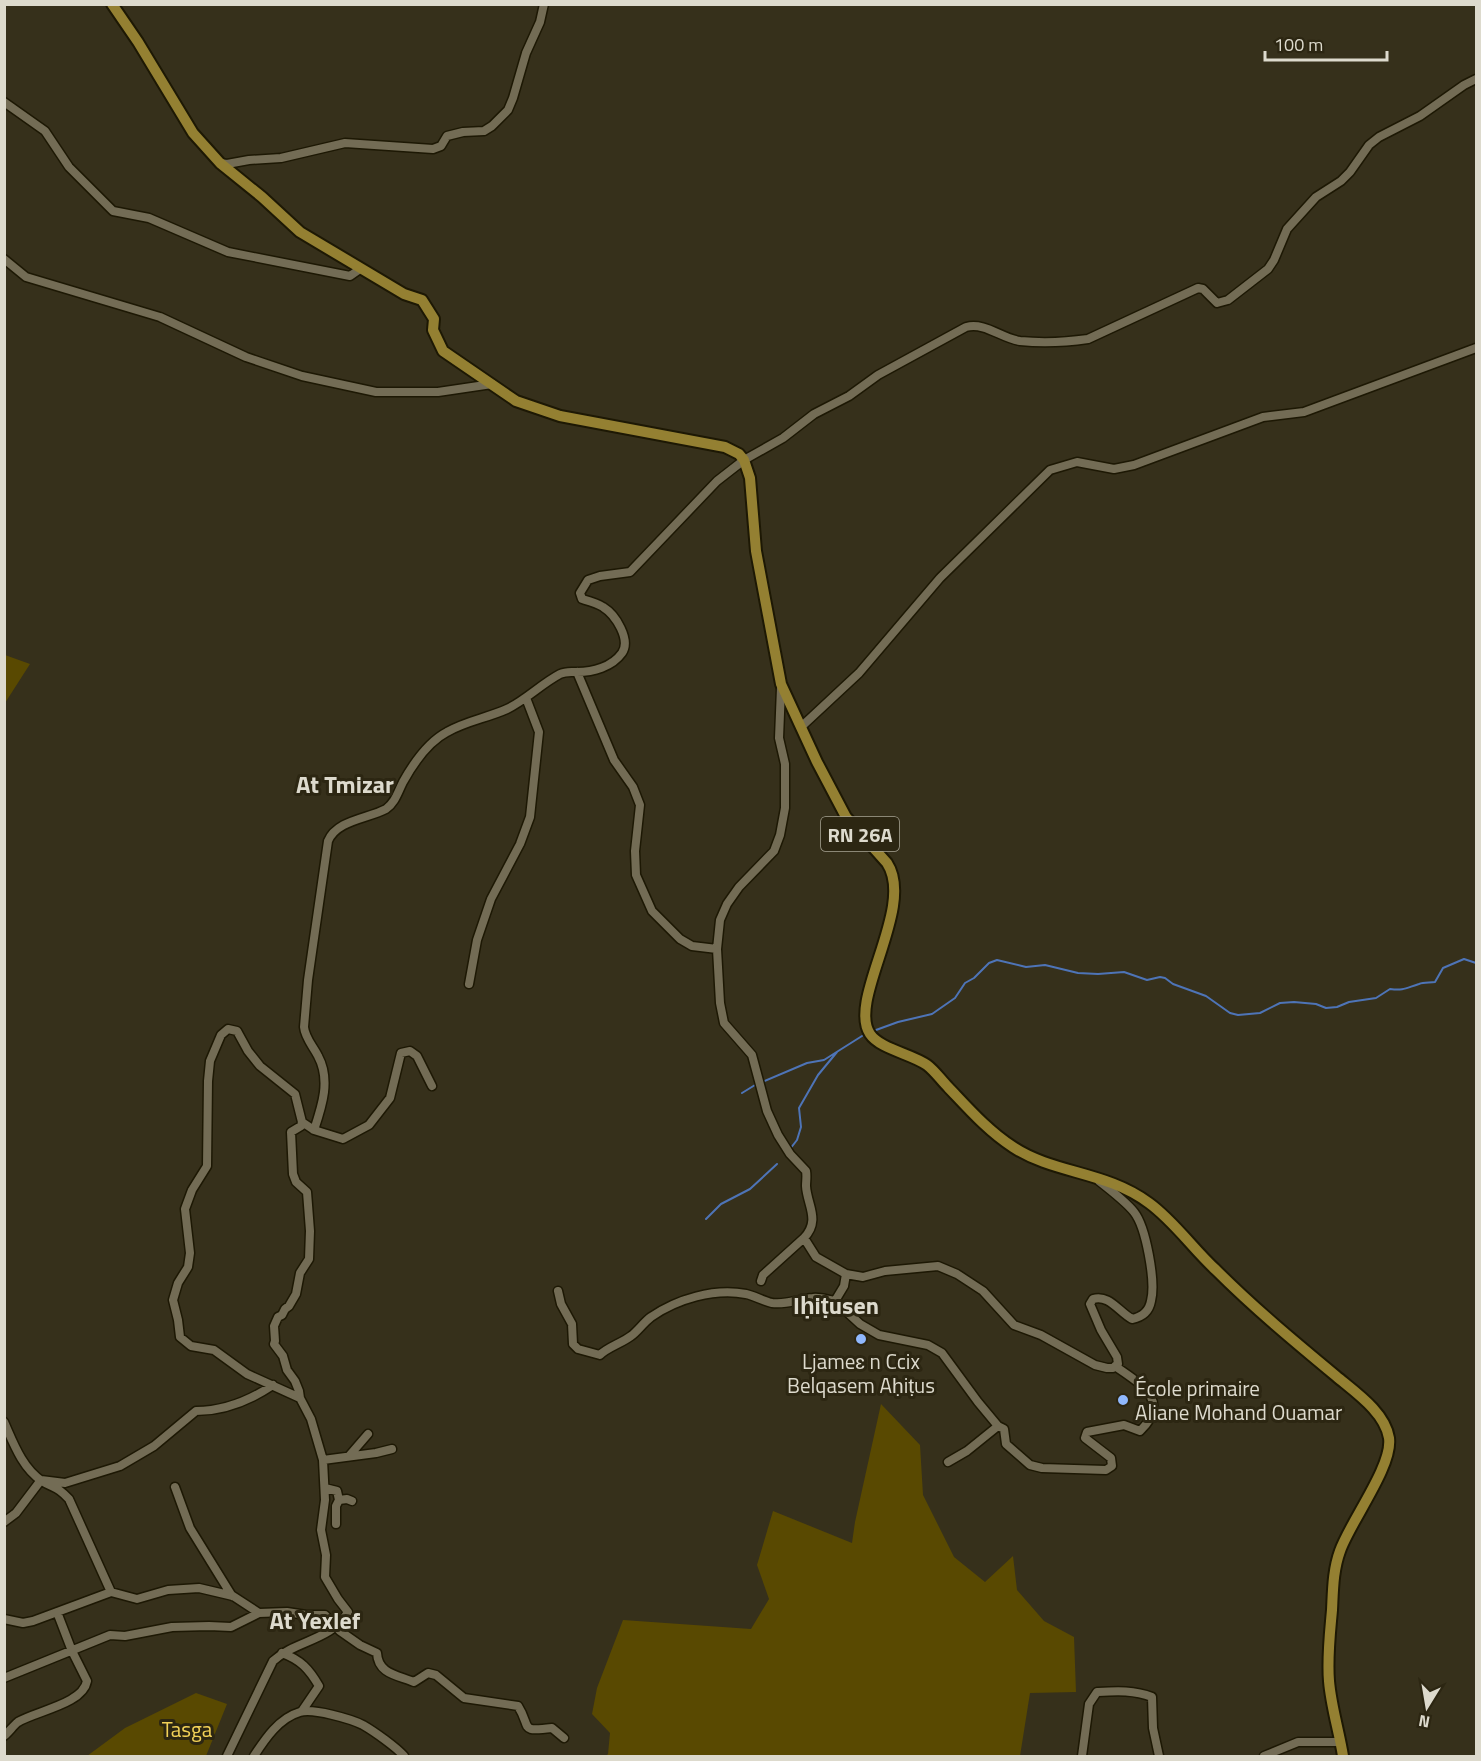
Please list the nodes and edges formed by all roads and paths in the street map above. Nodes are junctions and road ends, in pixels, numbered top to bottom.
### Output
1 (111, 4) edge
2 (544, 4) edge
3 (1476, 79) edge
4 (4, 102) edge
5 (220, 163) junction
6 (4, 259) edge
7 (360, 269) junction
8 (1476, 348) edge
9 (492, 384) junction
10 (744, 460) junction
11 (577, 672) junction
12 (782, 684) junction
13 (526, 698) junction
14 (801, 727) junction
15 (717, 949) junction
16 (469, 984) dead end
17 (432, 1086) dead end
18 (302, 1122) junction
19 (314, 1130) junction
20 (1089, 1174) junction
21 (804, 1238) junction
22 (846, 1274) junction
23 (760, 1281) dead end
24 (558, 1291) dead end
25 (835, 1301) junction
26 (1116, 1366) junction
27 (273, 1385) junction
28 (300, 1398) junction
29 (4, 1422) edge
30 (998, 1426) junction
31 (368, 1434) dead end
32 (392, 1449) dead end
33 (349, 1456) junction
34 (323, 1460) junction
35 (948, 1462) dead end
36 (41, 1480) junction
37 (175, 1487) dead end
38 (325, 1488) junction
39 (339, 1500) junction
40 (352, 1500) dead end
41 (4, 1522) edge
42 (336, 1524) dead end
43 (111, 1592) junction
44 (232, 1596) junction
45 (57, 1612) junction
46 (259, 1613) junction
47 (4, 1619) edge
48 (337, 1626) junction
49 (72, 1651) junction
50 (282, 1653) junction
51 (4, 1678) edge
52 (302, 1711) junction
53 (4, 1736) edge
54 (564, 1738) dead end
55 (1340, 1742) junction
56 (227, 1756) edge
57 (254, 1756) edge
58 (404, 1756) edge
59 (1082, 1756) edge
60 (1159, 1756) edge
61 (1264, 1756) edge
62 (1342, 1756) edge

1 - 5 main road
2 - 5 street
3 - 10 street
4 - 7 street
5 - 7 main road
6 - 9 street
7 - 9 main road
8 - 14 street
9 - 10 main road
10 - 11 street
10 - 12 main road, RN 26A
11 - 13 street
11 - 15 street
12 - 14 main road, RN 26A
12 - 15 street
13 - 16 street
13 - 19 street
14 - 20 main road, RN 26A
15 - 21 street
17 - 19 street
18 - 19 street
18 - 27 street
18 - 28 street
20 - 26 street
20 - 55 main road, RN 26A
21 - 22 street
21 - 23 street
22 - 25 street
22 - 26 street
24 - 25 street
25 - 30 street
26 - 30 street
27 - 28 street
27 - 36 street
28 - 34 street
29 - 36 street
30 - 35 street
31 - 33 street
32 - 33 street
33 - 34 street
34 - 38 street
36 - 41 street
36 - 43 street
37 - 44 street
38 - 39 street
38 - 48 street
39 - 40 street
39 - 42 street
43 - 44 street
43 - 45 street
44 - 46 street
45 - 47 street
45 - 49 street
46 - 48 street
46 - 49 street
48 - 50 street
48 - 54 street
49 - 51 street
49 - 53 street
50 - 52 street
50 - 56 street
52 - 57 street
52 - 58 street
55 - 61 street
55 - 62 main road, RN 26A
59 - 60 street

